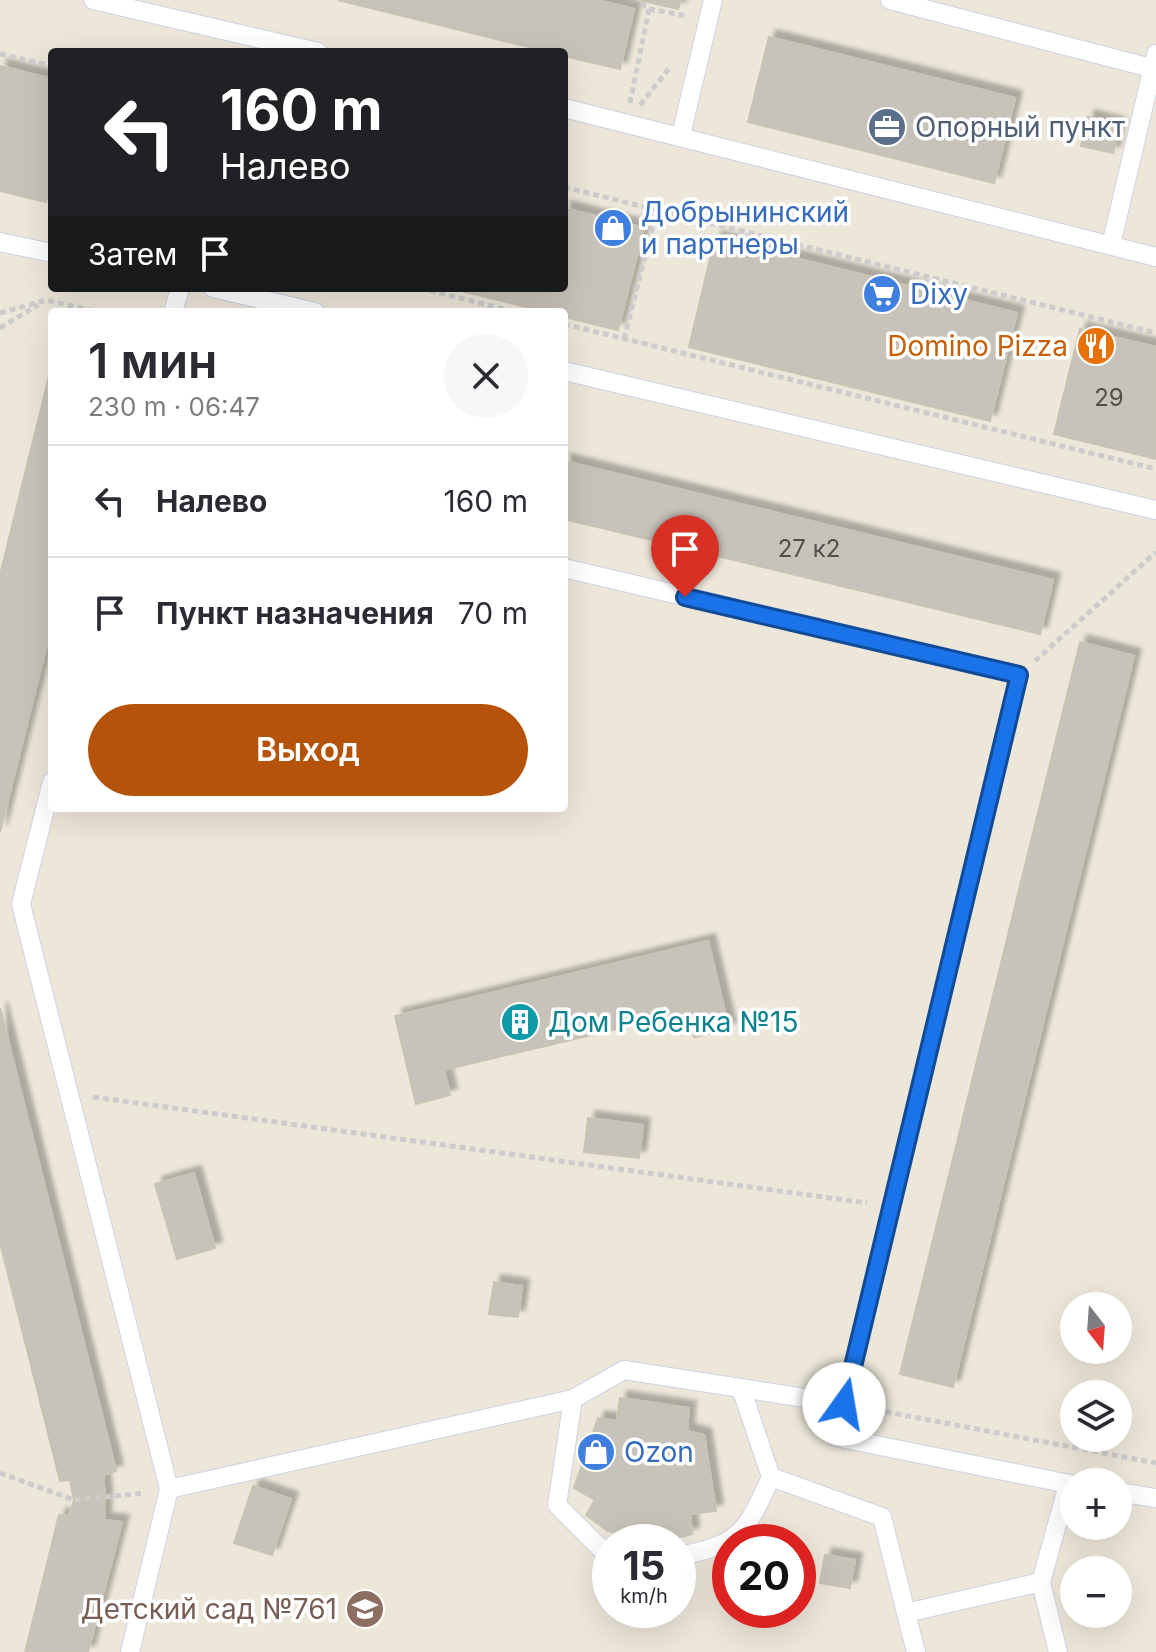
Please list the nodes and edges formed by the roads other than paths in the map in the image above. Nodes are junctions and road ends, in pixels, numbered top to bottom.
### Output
1 (93, 0) edge
2 (713, 0) edge
3 (890, 0) edge
4 (301, 48) edge
5 (1154, 61) edge
6 (568, 109) edge
7 (681, 135) junction
8 (0, 242) edge
9 (1111, 245) junction
10 (48, 252) edge
11 (1156, 257) edge
12 (230, 292) edge
13 (298, 308) edge
14 (568, 372) edge
15 (1156, 510) edge
16 (568, 569) edge
17 (48, 798) edge
18 (741, 1388) junction
19 (573, 1399) junction
20 (844, 1404) junction
21 (771, 1477) junction
22 (1060, 1483) edge
23 (169, 1489) junction
24 (1132, 1494) edge
25 (1156, 1498) edge
26 (1060, 1521) edge
27 (592, 1540) edge
28 (696, 1553) edge
29 (1041, 1582) junction
30 (906, 1613) junction
31 (130, 1652) edge
32 (916, 1652) edge
33 (1058, 1652) edge

1 - 4 lane
2 - 7 lane
3 - 5 lane
5 - 9 lane
6 - 7 lane
7 - 9 lane
8 - 10 lane
9 - 11 lane
12 - 13 lane
14 - 15 lane
16 - 20 lane
17 - 23 lane
18 - 19 lane
18 - 20 lane
18 - 21 lane
19 - 23 lane
19 - 27 lane
20 - 22 lane
21 - 28 lane
21 - 30 lane
23 - 31 lane
24 - 25 lane
26 - 29 lane
29 - 30 lane
29 - 33 lane
30 - 32 lane

